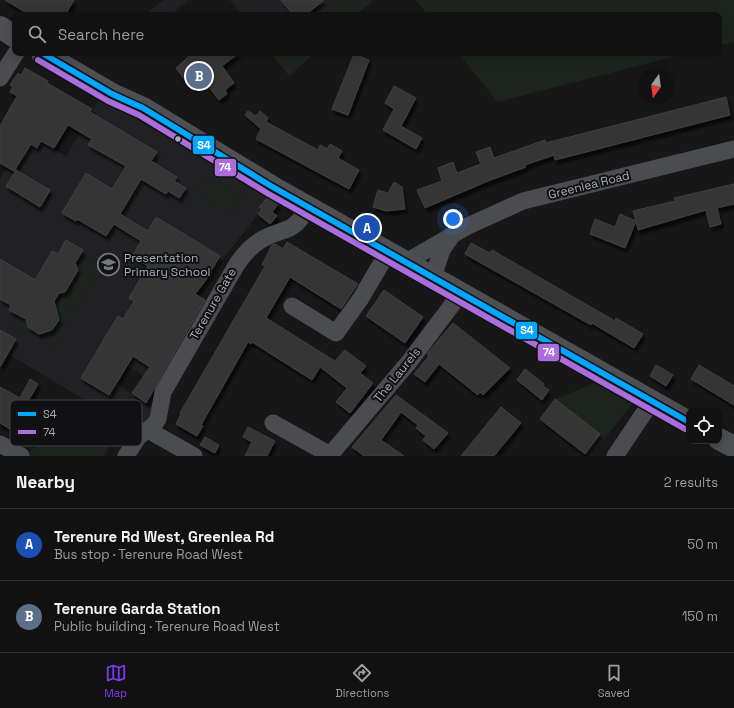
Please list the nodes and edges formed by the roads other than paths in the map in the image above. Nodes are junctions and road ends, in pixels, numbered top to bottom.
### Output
1 (0, 27) edge
2 (12, 34) edge
3 (14, 56) edge
4 (47, 56) edge
5 (0, 78) edge
6 (734, 149) edge
7 (308, 208) junction
8 (451, 237) junction
9 (397, 257) junction
10 (433, 277) junction
11 (461, 293) junction
12 (292, 306) dead end
13 (652, 401) junction
14 (686, 420) edge
15 (273, 423) dead end
16 (150, 428) junction
17 (142, 434) edge
18 (722, 441) edge
19 (0, 444) edge
20 (132, 446) edge
21 (734, 447) edge
22 (331, 455) edge
23 (21, 456) edge
24 (126, 456) edge
25 (194, 456) edge
26 (614, 456) edge

1 - 2 main road
3 - 5 street
4 - 7 main road
6 - 8 street, Greenlea Road
7 - 9 main road
7 - 16 street, Terenure Gate
8 - 9 street, Greenlea Road
8 - 10 street, Greenlea Road
9 - 10 main road
9 - 12 street
10 - 11 main road
11 - 13 main road
11 - 22 street, The Laurels
13 - 14 main road
13 - 26 street
15 - 22 street, The Laurels
16 - 17 street, Terenure Gate
16 - 25 street
18 - 21 main road
19 - 23 street
20 - 24 street, Terenure Gate

